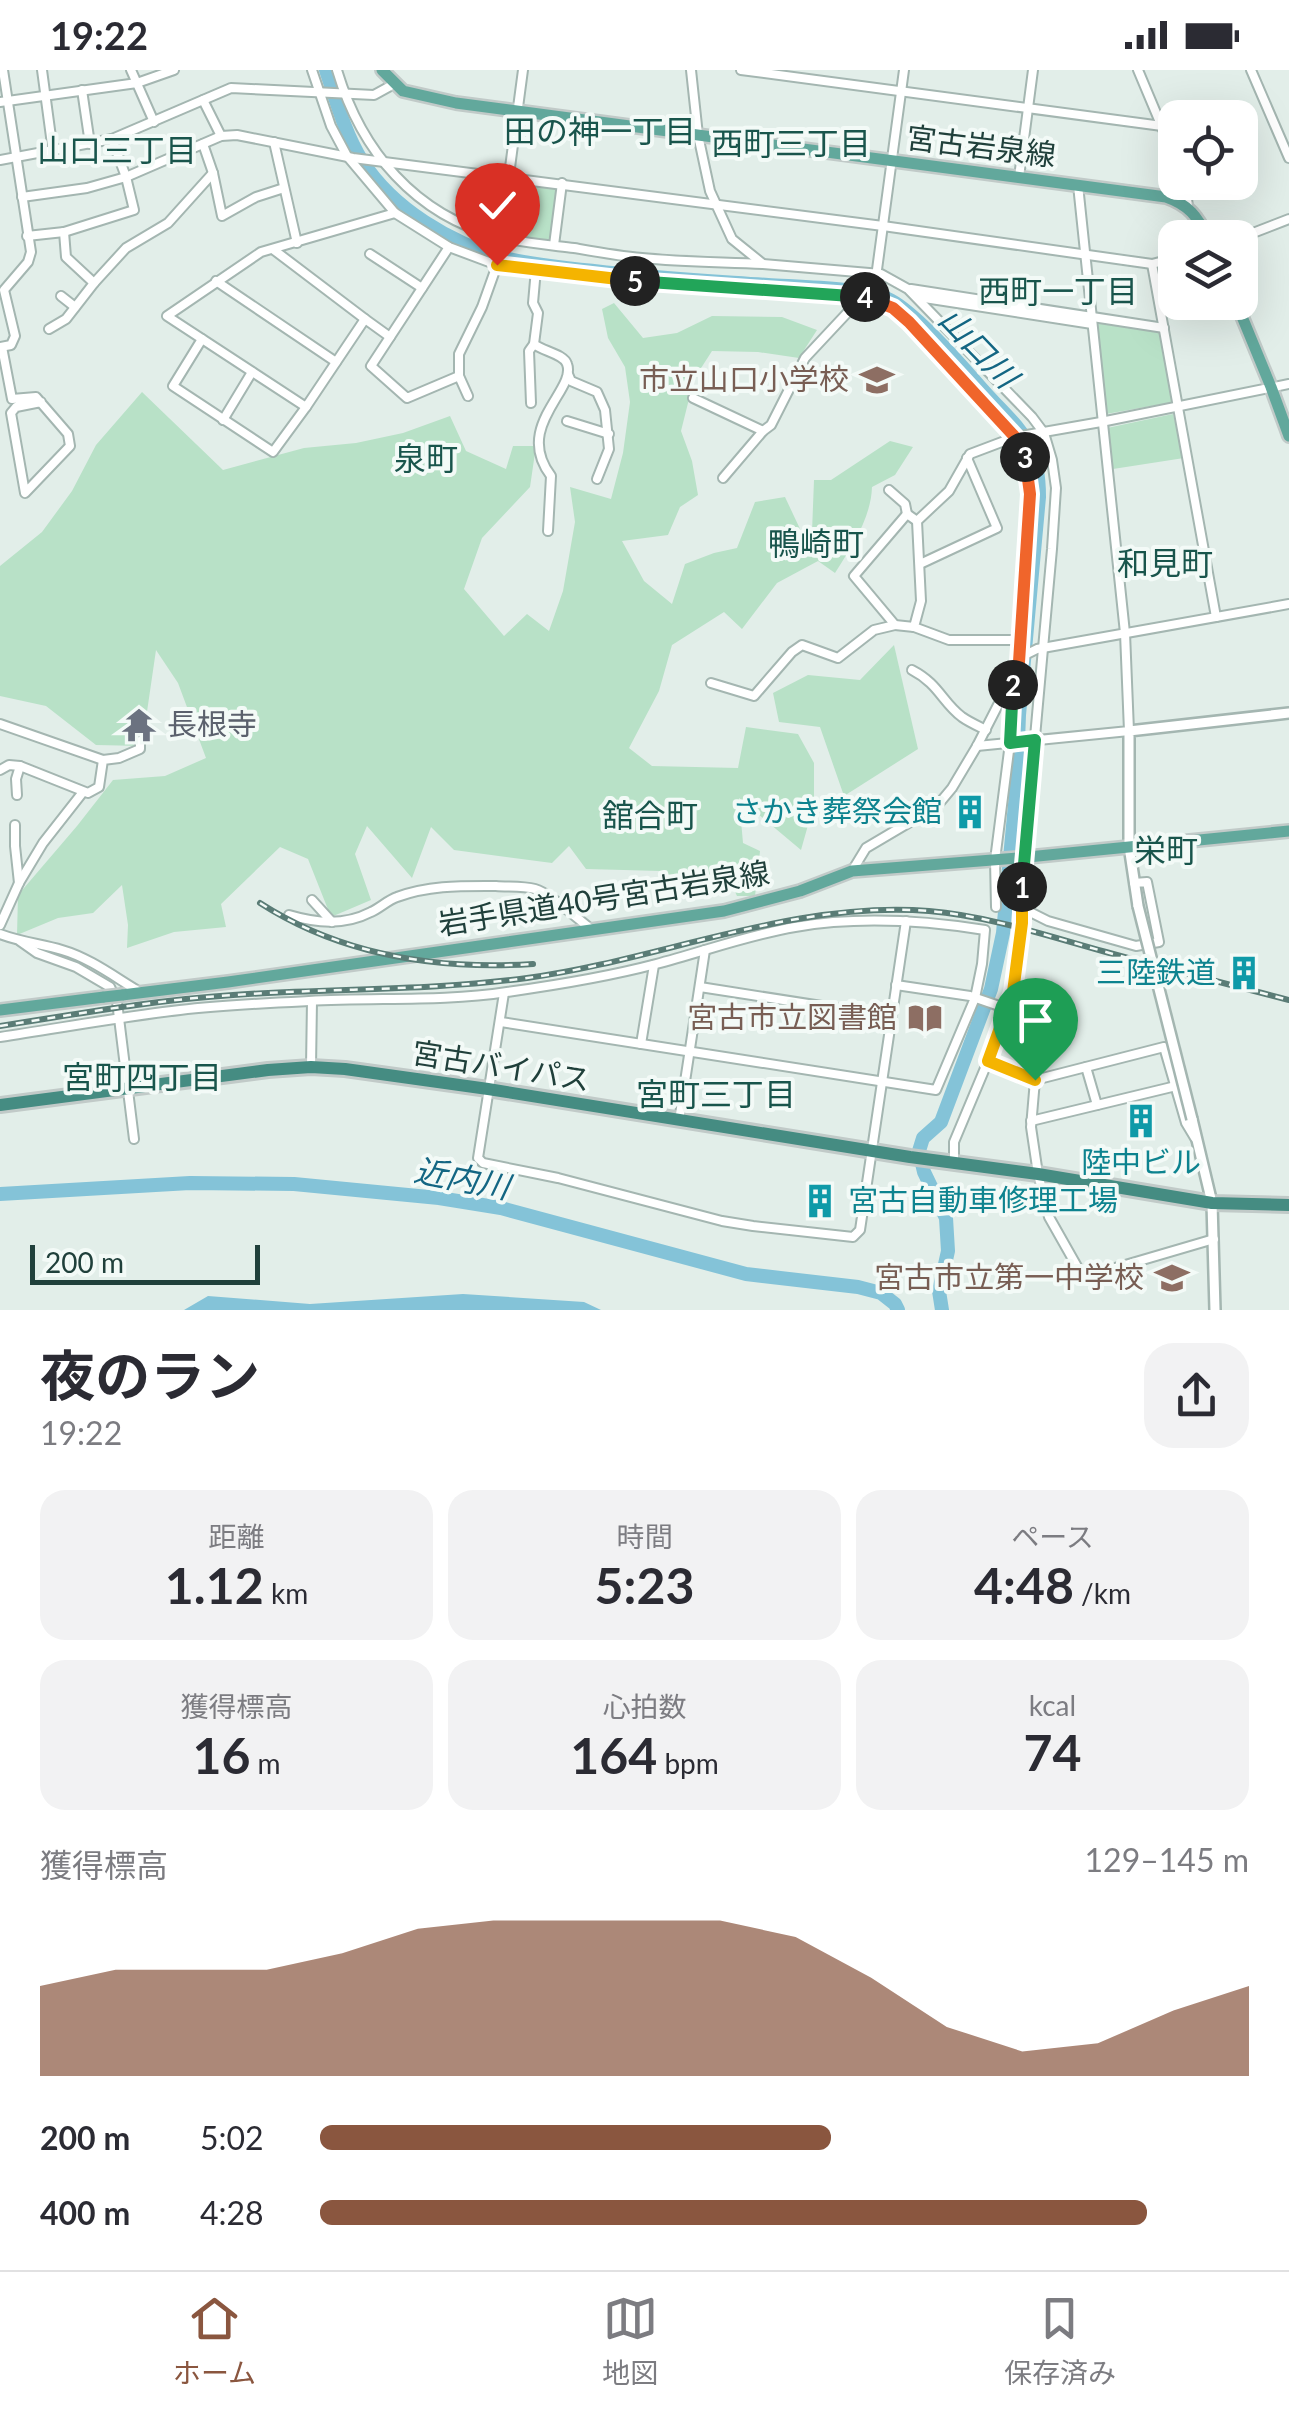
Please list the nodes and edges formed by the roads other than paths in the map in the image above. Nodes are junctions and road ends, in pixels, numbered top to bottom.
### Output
1 (3, 70) edge
2 (42, 70) edge
3 (131, 70) edge
4 (174, 70) edge
5 (312, 70) edge
6 (337, 70) edge
7 (382, 70) edge
8 (523, 70) edge
9 (690, 70) edge
10 (741, 70) edge
11 (904, 70) edge
12 (1034, 70) edge
13 (1138, 70) edge
14 (1251, 70) edge
15 (137, 83) junction
16 (394, 84) junction
17 (82, 90) junction
18 (318, 92) junction
19 (902, 92) junction
20 (344, 93) junction
21 (45, 96) junction
22 (203, 100) junction
23 (4, 101) edge
24 (1028, 108) junction
25 (517, 112) junction
26 (1158, 117) edge
27 (154, 122) junction
28 (1158, 125) edge
29 (698, 135) junction
30 (221, 136) junction
31 (112, 139) junction
32 (274, 142) junction
33 (90, 144) junction
34 (203, 144) junction
35 (53, 152) junction
36 (350, 157) junction
37 (15, 158) junction
38 (1289, 158) edge
39 (0, 160) edge
40 (380, 160) junction
41 (892, 160) junction
42 (213, 173) junction
43 (509, 176) junction
44 (126, 177) junction
45 (1019, 177) junction
46 (562, 184) junction
47 (1078, 185) junction
48 (284, 188) junction
49 (22, 197) junction
50 (1187, 200) edge
51 (715, 204) junction
52 (1188, 207) junction
53 (395, 213) junction
54 (1289, 218) edge
55 (1199, 220) edge
56 (883, 226) junction
57 (1258, 231) edge
58 (64, 232) junction
59 (28, 236) junction
60 (501, 239) junction
61 (296, 244) junction
62 (554, 246) junction
63 (449, 247) junction
64 (274, 250) junction
65 (1085, 253) junction
66 (370, 254) dead end
67 (498, 262) junction
68 (1158, 262) edge
69 (764, 264) junction
70 (1152, 264) junction
71 (536, 269) junction
72 (876, 275) junction
73 (216, 282) junction
74 (94, 283) junction
75 (422, 288) junction
76 (908, 289) junction
77 (61, 296) dead end
78 (863, 296) junction
79 (918, 297) junction
80 (76, 307) junction
81 (365, 319) junction
82 (1092, 320) junction
83 (1243, 320) edge
84 (1164, 328) junction
85 (49, 329) dead end
86 (390, 337) junction
87 (202, 339) junction
88 (534, 344) junction
89 (1, 347) edge
90 (336, 362) junction
91 (3, 367) edge
92 (252, 372) junction
93 (568, 374) junction
94 (459, 376) junction
95 (1289, 384) edge
96 (1271, 387) junction
97 (468, 396) dead end
98 (693, 398) dead end
99 (40, 402) junction
100 (531, 403) dead end
101 (1178, 406) junction
102 (306, 408) junction
103 (223, 420) junction
104 (567, 421) dead end
105 (1101, 422) junction
106 (763, 430) junction
107 (609, 434) junction
108 (1041, 434) junction
109 (1289, 436) edge
110 (1015, 437) junction
111 (967, 458) junction
112 (723, 478) dead end
113 (597, 479) dead end
114 (889, 490) dead end
115 (908, 514) junction
116 (917, 521) junction
117 (548, 531) dead end
118 (920, 564) junction
119 (1289, 604) edge
120 (1216, 617) junction
121 (895, 625) junction
122 (914, 627) junction
123 (1125, 633) junction
124 (1021, 640) junction
125 (1040, 648) junction
126 (1021, 659) junction
127 (912, 670) dead end
128 (1014, 672) junction
129 (711, 683) dead end
130 (1289, 713) edge
131 (0, 724) edge
132 (986, 730) junction
133 (1128, 731) junction
134 (140, 740) dead end
135 (1032, 741) junction
136 (1012, 743) junction
137 (977, 746) junction
138 (102, 760) junction
139 (20, 766) junction
140 (0, 770) edge
141 (83, 792) junction
142 (17, 796) dead end
143 (15, 826) dead end
144 (1289, 831) edge
145 (1129, 846) junction
146 (1022, 858) junction
147 (998, 860) junction
148 (852, 870) junction
149 (1134, 882) junction
150 (19, 883) junction
151 (312, 900) dead end
152 (996, 907) dead end
153 (1022, 908) junction
154 (289, 914) dead end
155 (906, 921) junction
156 (332, 922) junction
157 (0, 925) edge
158 (590, 929) junction
159 (0, 934) edge
160 (20, 941) junction
161 (706, 950) junction
162 (654, 965) junction
163 (896, 985) junction
164 (700, 988) junction
165 (140, 992) junction
166 (504, 993) junction
167 (979, 999) junction
168 (312, 1001) junction
169 (1003, 1008) junction
170 (0, 1010) edge
171 (892, 1017) junction
172 (118, 1019) junction
173 (501, 1022) junction
174 (0, 1037) edge
175 (642, 1044) junction
176 (690, 1051) junction
177 (988, 1061) junction
178 (1086, 1066) junction
179 (311, 1067) junction
180 (1035, 1080) junction
181 (882, 1081) junction
182 (1176, 1086) junction
183 (128, 1089) junction
184 (488, 1089) junction
185 (1097, 1105) junction
186 (0, 1106) edge
187 (679, 1121) junction
188 (1032, 1121) junction
189 (134, 1139) dead end
190 (1199, 1144) junction
191 (870, 1150) junction
192 (954, 1163) junction
193 (1038, 1174) junction
194 (1212, 1204) junction
195 (1289, 1205) edge
196 (1214, 1239) junction
197 (1214, 1310) edge

1 - 23 street
2 - 21 street
3 - 15 street
4 - 15 street
5 - 18 street
6 - 20 street
7 - 16 main road, 宮古岩泉線
8 - 25 street
9 - 29 street
10 - 19 street
11 - 19 street
12 - 24 street
13 - 26 street
14 - 38 street
15 - 17 street
15 - 27 street
16 - 20 street
16 - 25 main road, 宮古岩泉線
17 - 21 street
17 - 33 street
18 - 20 street
18 - 22 street
18 - 36 street
19 - 24 street
19 - 41 street
20 - 40 street
21 - 23 street
21 - 35 street
22 - 27 street
22 - 30 street
23 - 37 street
24 - 28 street
24 - 45 street
25 - 29 main road, 宮古岩泉線
25 - 43 street
27 - 31 street
29 - 41 main road, 宮古岩泉線
29 - 51 street
30 - 32 street
30 - 34 street
31 - 33 street
31 - 44 street
32 - 36 street
32 - 48 street
33 - 35 street
34 - 42 street
34 - 44 street
35 - 37 street
36 - 40 street
36 - 53 street
37 - 39 street
37 - 49 street
40 - 43 street
40 - 60 street
41 - 45 main road, 宮古岩泉線
41 - 56 street
42 - 48 street
42 - 74 street
43 - 46 street
43 - 60 street
44 - 49 street
44 - 58 street
45 - 47 main road, 宮古岩泉線
46 - 51 street
46 - 62 street
47 - 52 main road, 宮古岩泉線
47 - 65 street
48 - 61 street
49 - 59 street
50 - 52 street
51 - 56 street
51 - 69 street
52 - 55 main road
53 - 61 street
53 - 63 street
54 - 57 street
56 - 65 street
56 - 72 street
58 - 59 street
58 - 74 street
59 - 89 street
60 - 62 street
60 - 67 street
61 - 64 street
62 - 69 street
63 - 67 street
63 - 75 street
64 - 73 street
64 - 81 street
65 - 70 street
65 - 82 street
66 - 75 street
67 - 71 street
67 - 94 street
68 - 70 street
69 - 72 street
70 - 84 street
71 - 78 street
71 - 88 street
72 - 76 street
72 - 78 street
73 - 87 street
73 - 90 street
74 - 80 street
75 - 86 street
76 - 79 street
76 - 82 street
77 - 80 street
78 - 106 street
78 - 110 street
79 - 82 street
79 - 108 street
80 - 85 street
81 - 86 street
81 - 90 street
82 - 84 street
82 - 105 street
83 - 96 main road
84 - 101 street
86 - 94 street
87 - 92 street
87 - 103 street
88 - 93 street
88 - 100 street
89 - 91 street
90 - 102 street
91 - 99 street
92 - 102 street
92 - 103 street
93 - 107 street
93 - 117 street
94 - 97 street
95 - 96 street
96 - 101 street
96 - 109 main road
98 - 106 street
99 - 99 street
101 - 105 street
101 - 120 street
102 - 103 street
104 - 107 street
105 - 108 street
105 - 123 street
106 - 112 street
107 - 113 street
108 - 110 street
108 - 125 street
110 - 111 street
110 - 124 street
111 - 116 street
111 - 118 street
114 - 115 street
115 - 116 street
115 - 121 street
116 - 118 street
118 - 122 street
119 - 120 street
120 - 123 street
121 - 122 street
121 - 129 street
122 - 124 street
123 - 125 street
123 - 133 street
124 - 126 street
125 - 126 street
125 - 135 street
126 - 128 street
127 - 132 street
128 - 132 street
128 - 136 street
130 - 133 street
131 - 138 street
132 - 137 street
133 - 135 street
133 - 145 street
134 - 138 street
135 - 136 street
135 - 146 street
136 - 137 street
136 - 147 street
137 - 148 street
138 - 141 street
139 - 140 street
139 - 141 street
139 - 142 street
141 - 150 street
143 - 150 street
144 - 145 main road, 岩手県道40号宮古岩泉線
145 - 146 main road, 岩手県道40号宮古岩泉線
145 - 149 street
146 - 147 main road, 岩手県道40号宮古岩泉線
146 - 153 street
147 - 148 main road, 岩手県道40号宮古岩泉線
147 - 152 street
148 - 158 main road, 岩手県道40号宮古岩泉線
149 - 153 street
149 - 190 street, bridge
150 - 157 street
151 - 156 street
153 - 169 street
154 - 156 street
155 - 161 street
155 - 163 street
155 - 167 street
156 - 158 street
158 - 165 main road, 岩手県道40号宮古岩泉線
159 - 160 street
160 - 165 street
160 - 172 street
161 - 162 street
161 - 164 street
162 - 166 street
162 - 175 street
163 - 167 street
163 - 171 street
164 - 171 street
164 - 176 street
165 - 170 main road, 岩手県道40号宮古岩泉線, bridge
166 - 168 street
166 - 173 street
167 - 169 street
167 - 181 street
168 - 172 street
168 - 179 street
169 - 177 street
171 - 181 street
172 - 174 street
172 - 183 street
173 - 175 street
173 - 184 street
175 - 176 street
176 - 181 street
176 - 187 street
177 - 180 street
177 - 192 street
178 - 180 street
178 - 182 street
178 - 185 street
179 - 183 highway, 宮古バイパス
179 - 184 highway, 宮古バイパス
180 - 188 street
181 - 191 street
182 - 185 street
182 - 190 street
183 - 186 highway, 宮古バイパス
183 - 189 street
184 - 187 highway, 宮古バイパス
184 - 191 street
185 - 188 street
187 - 191 highway, 宮古バイパス
188 - 193 street
190 - 194 street
191 - 192 highway, 宮古バイパス
192 - 193 highway, 宮古バイパス
193 - 194 highway, 宮古バイパス
193 - 196 street
194 - 195 highway, 宮古バイパス
194 - 196 street
196 - 197 street

